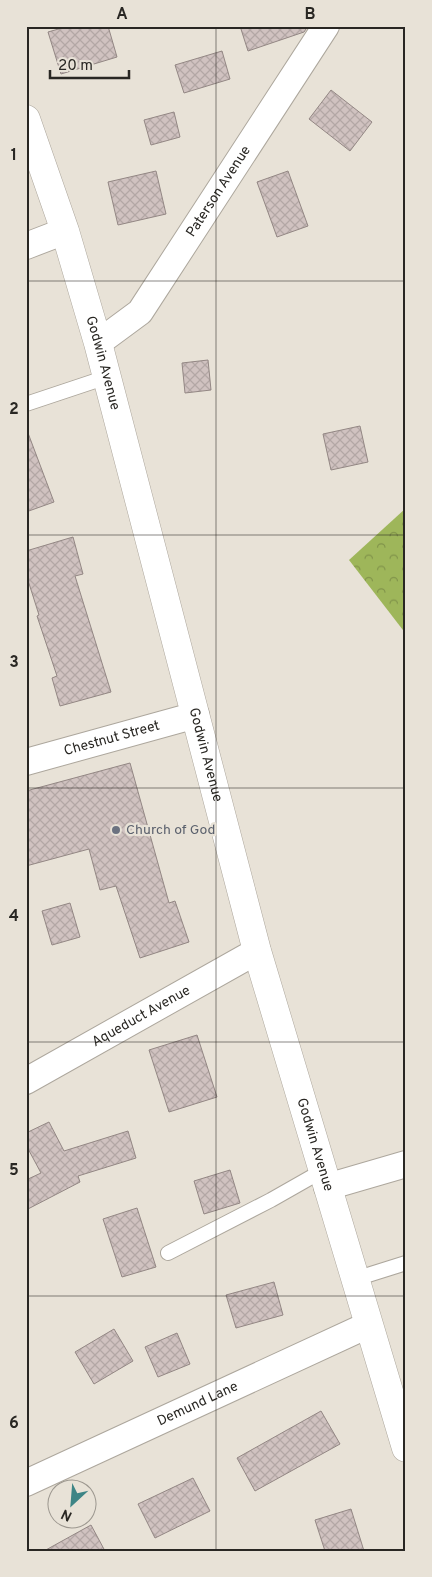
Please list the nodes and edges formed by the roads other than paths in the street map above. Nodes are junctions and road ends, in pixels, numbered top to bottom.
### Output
1 (317, 32) edge
2 (26, 119) edge
3 (65, 231) junction
4 (26, 246) edge
5 (98, 342) junction
6 (108, 377) junction
7 (26, 404) edge
8 (196, 715) junction
9 (26, 762) edge
10 (257, 951) junction
11 (26, 1081) edge
12 (406, 1164) edge
13 (325, 1179) junction
14 (168, 1253) dead end
15 (406, 1263) edge
16 (355, 1279) junction
17 (368, 1324) junction
18 (406, 1448) edge
19 (26, 1484) edge

1 - 5 street, Paterson Avenue
2 - 3 main road, Godwin Avenue
3 - 4 street
3 - 5 main road, Godwin Avenue
5 - 6 main road, Godwin Avenue
6 - 7 lane
6 - 8 main road, Godwin Avenue
8 - 9 street, Chestnut Street
8 - 10 main road, Godwin Avenue
10 - 11 street, Aqueduct Avenue
10 - 13 main road, Godwin Avenue
12 - 13 street
13 - 14 lane
13 - 16 main road, Godwin Avenue
15 - 16 lane
16 - 17 main road, Godwin Avenue
17 - 18 main road, Godwin Avenue
17 - 19 street, Demund Lane

